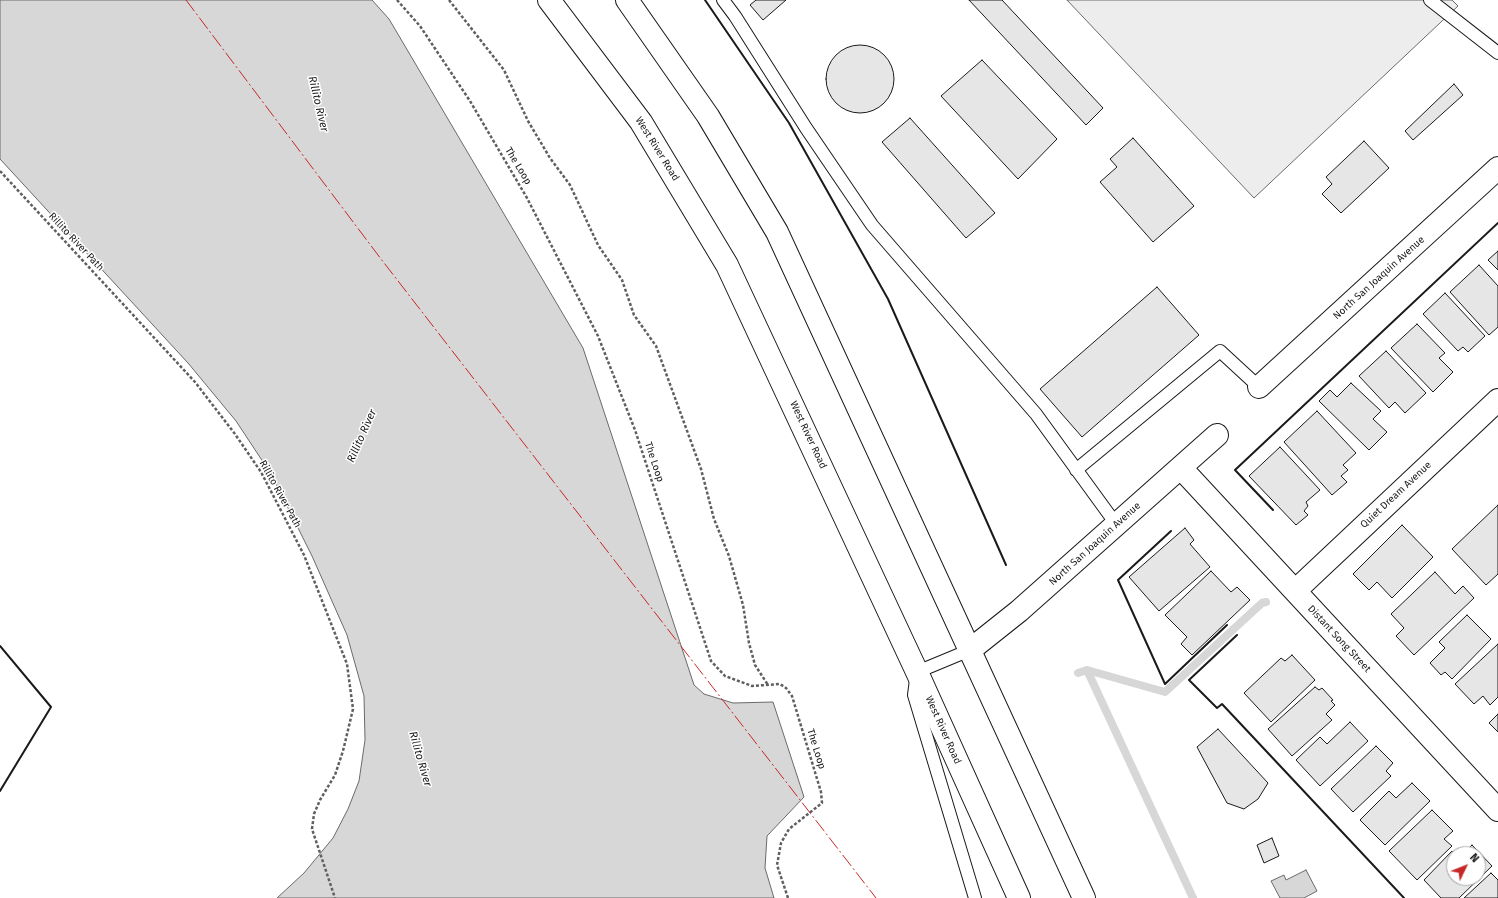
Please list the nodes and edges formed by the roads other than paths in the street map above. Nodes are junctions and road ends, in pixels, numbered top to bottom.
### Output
1 (548, 0) edge
2 (627, 0) edge
3 (723, 0) edge
4 (1430, 0) edge
5 (1498, 53) edge
6 (1498, 168) edge
7 (1259, 387) joint
8 (1497, 403) edge
9 (1218, 435) dead end
10 (1181, 468) junction
11 (1076, 470) junction
12 (1116, 524) junction
13 (1295, 591) junction
14 (970, 650) junction
15 (917, 672) junction
16 (1498, 810) edge
17 (975, 898) edge
18 (1019, 898) edge
19 (1084, 898) edge

1 - 15 main road, West River Road
2 - 14 main road
3 - 11 lane
4 - 5 lane
6 - 7 main road, North San Joaquin Avenue
7 - 11 lane
8 - 13 main road, Quiet Dream Avenue
9 - 10 main road, North San Joaquin Avenue
10 - 12 main road, North San Joaquin Avenue
10 - 13 main road, Distant Song Street
11 - 12 lane
12 - 14 main road, North San Joaquin Avenue
13 - 16 main road, Distant Song Street
14 - 15 lane
14 - 19 main road
15 - 17 lane
15 - 18 main road, West River Road

